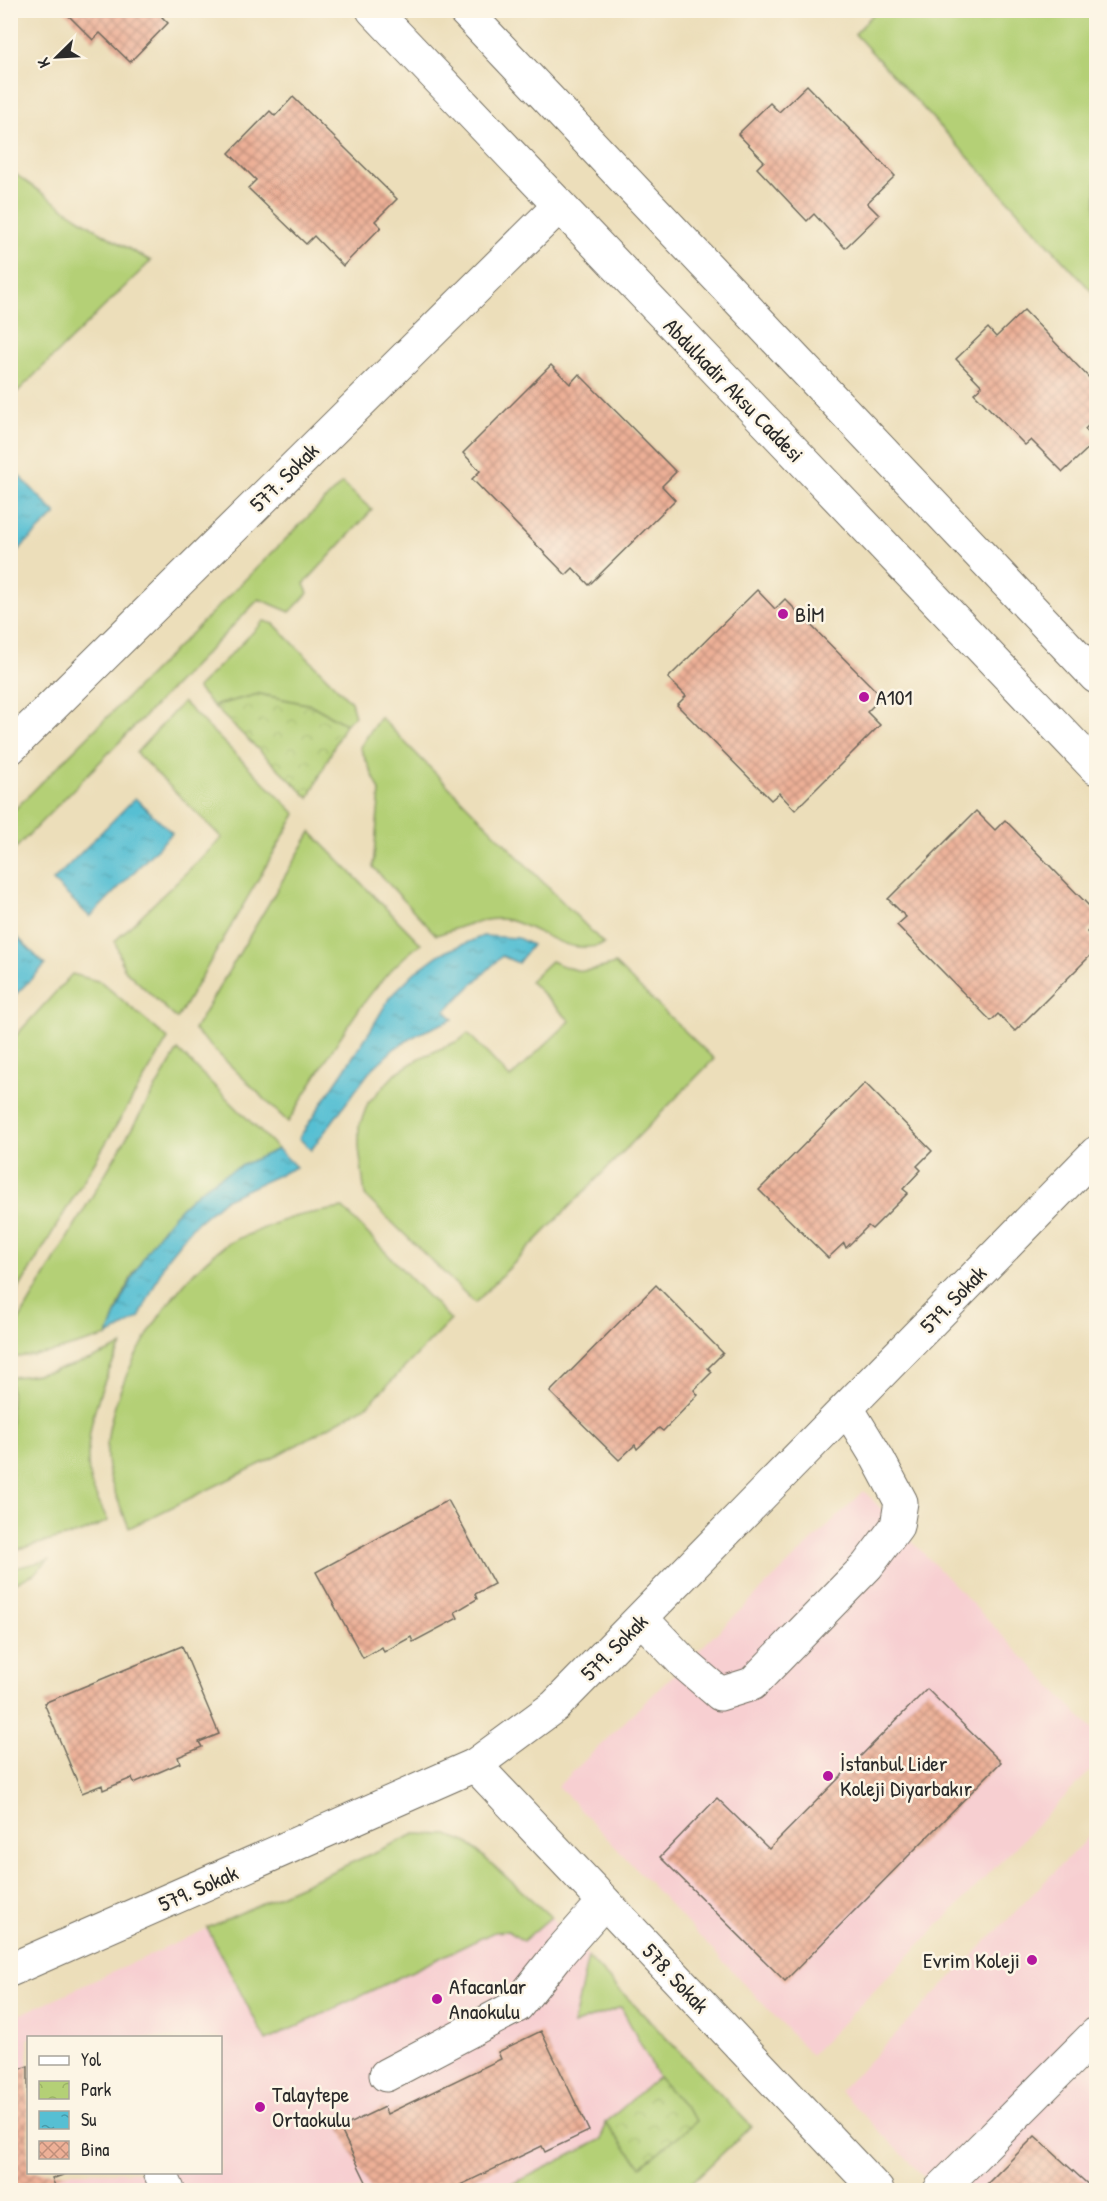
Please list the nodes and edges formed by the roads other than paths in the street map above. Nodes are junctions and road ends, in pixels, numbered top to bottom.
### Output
1 (373, 10) edge
2 (464, 10) edge
3 (559, 206) junction
4 (1096, 677) edge
5 (10, 748) edge
6 (1096, 768) edge
7 (1096, 1153) edge
8 (847, 1408) junction
9 (642, 1619) junction
10 (475, 1766) junction
11 (604, 1902) junction
12 (10, 1970) edge
13 (1096, 2034) edge
14 (386, 2075) dead end
15 (161, 2174) edge
16 (168, 2190) edge
17 (877, 2190) edge
18 (940, 2190) edge

1 - 3 street, Abdulkadir Aksu Caddesi
2 - 4 street
3 - 5 street, 577. Sokak
3 - 6 street, Abdulkadir Aksu Caddesi
7 - 8 street, 579. Sokak
8 - 9 street, 579. Sokak
8 - 9 street
9 - 10 street, 579. Sokak
10 - 11 street, 578. Sokak
10 - 12 street, 579. Sokak
11 - 14 street
11 - 17 street, 578. Sokak
13 - 18 street
15 - 16 street

